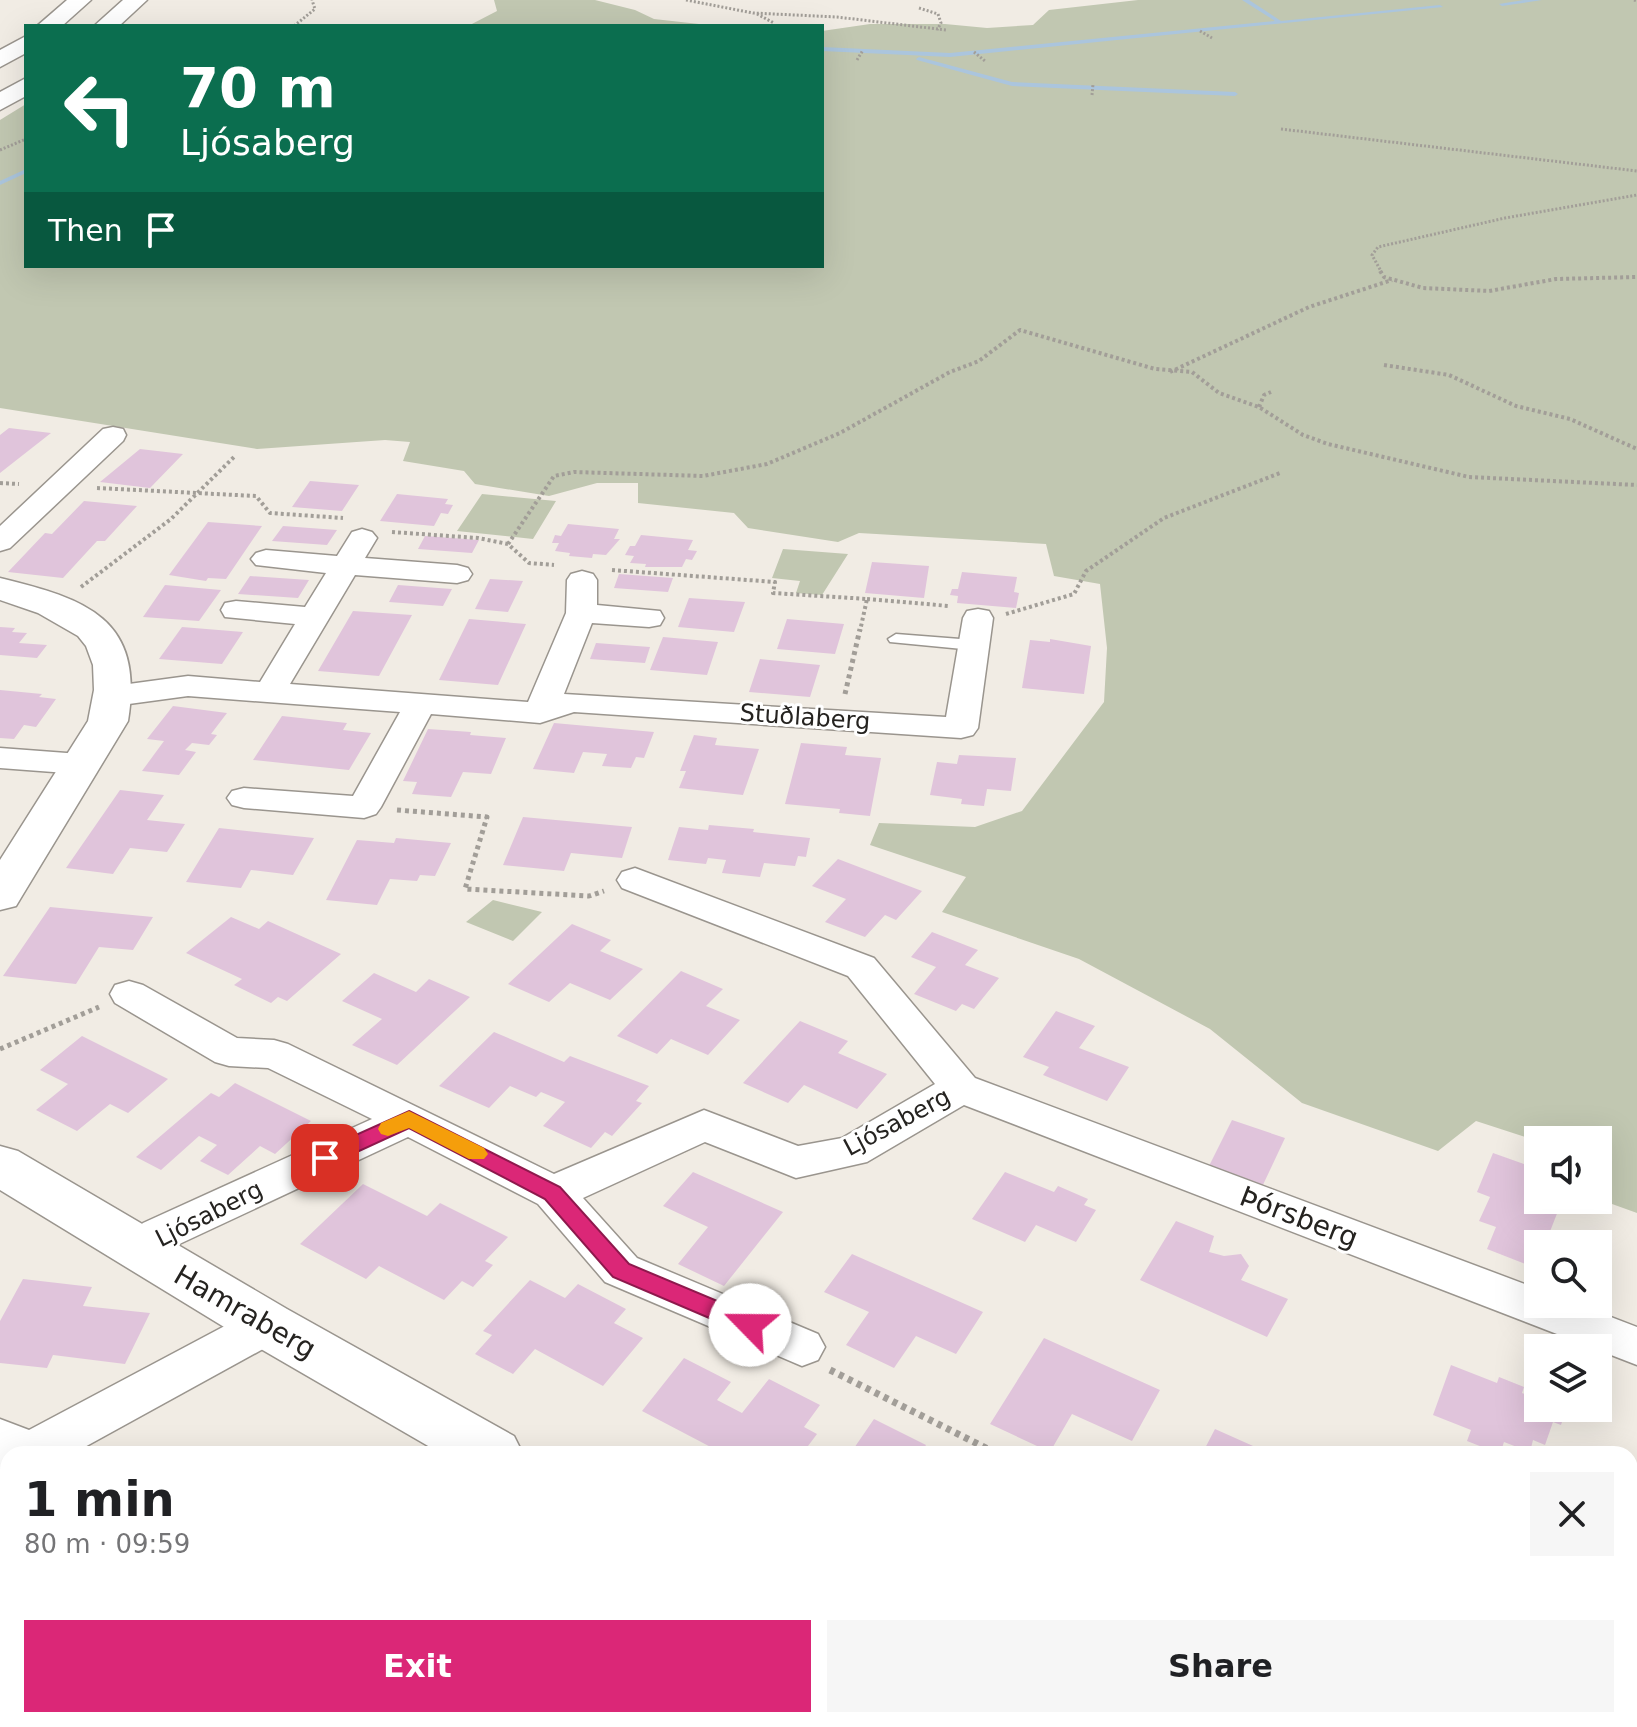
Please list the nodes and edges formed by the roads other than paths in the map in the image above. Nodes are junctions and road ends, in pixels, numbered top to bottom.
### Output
1 (80, 0) edge
2 (136, 0) edge
3 (50, 24) edge
4 (107, 24) edge
5 (24, 44) edge
6 (0, 60) edge
7 (24, 86) edge
8 (0, 103) edge
9 (113, 435) dead end
10 (366, 529) road end
11 (0, 542) edge
12 (266, 559) dead end
13 (346, 565) junction
14 (582, 572) road end
15 (457, 574) dead end
16 (0, 589) edge
17 (236, 610) dead end
18 (581, 613) junction
19 (315, 617) junction
20 (649, 618) dead end
21 (969, 623) joint
22 (896, 639) dead end
23 (269, 693) junction
24 (114, 696) junction
25 (420, 705) junction
26 (540, 713) junction
27 (0, 758) edge
28 (80, 764) junction
29 (244, 798) dead end
30 (635, 880) road end
31 (0, 896) edge
32 (129, 994) road end
33 (961, 1088) junction
34 (409, 1119) junction
35 (0, 1165) edge
36 (553, 1193) junction
37 (141, 1251) junction
38 (267, 1325) junction
39 (1637, 1346) edge
40 (802, 1347) road end
41 (45, 1446) edge
42 (479, 1446) edge

1 - 3 main road
2 - 4 main road
5 - 6 main road
7 - 8 main road
9 - 11 street
10 - 13 street
12 - 13 street
13 - 15 street
13 - 19 street
14 - 18 street
16 - 24 main road
17 - 19 street
18 - 20 street
18 - 26 street
19 - 23 street
21 - 22 lane
21 - 26 street, Stuðlaberg
23 - 24 street, Stuðlaberg
23 - 25 street, Stuðlaberg
24 - 28 main road
25 - 26 street, Stuðlaberg
25 - 29 street
27 - 28 street
28 - 31 main road
30 - 33 street, Ljósaberg
32 - 34 street
33 - 36 street, Ljósaberg
33 - 39 street, Þórsberg
34 - 36 street
34 - 37 street, Ljósaberg
35 - 37 main road, Hamraberg
36 - 40 street
37 - 38 main road, Hamraberg
38 - 41 street
38 - 42 main road, Hamraberg

